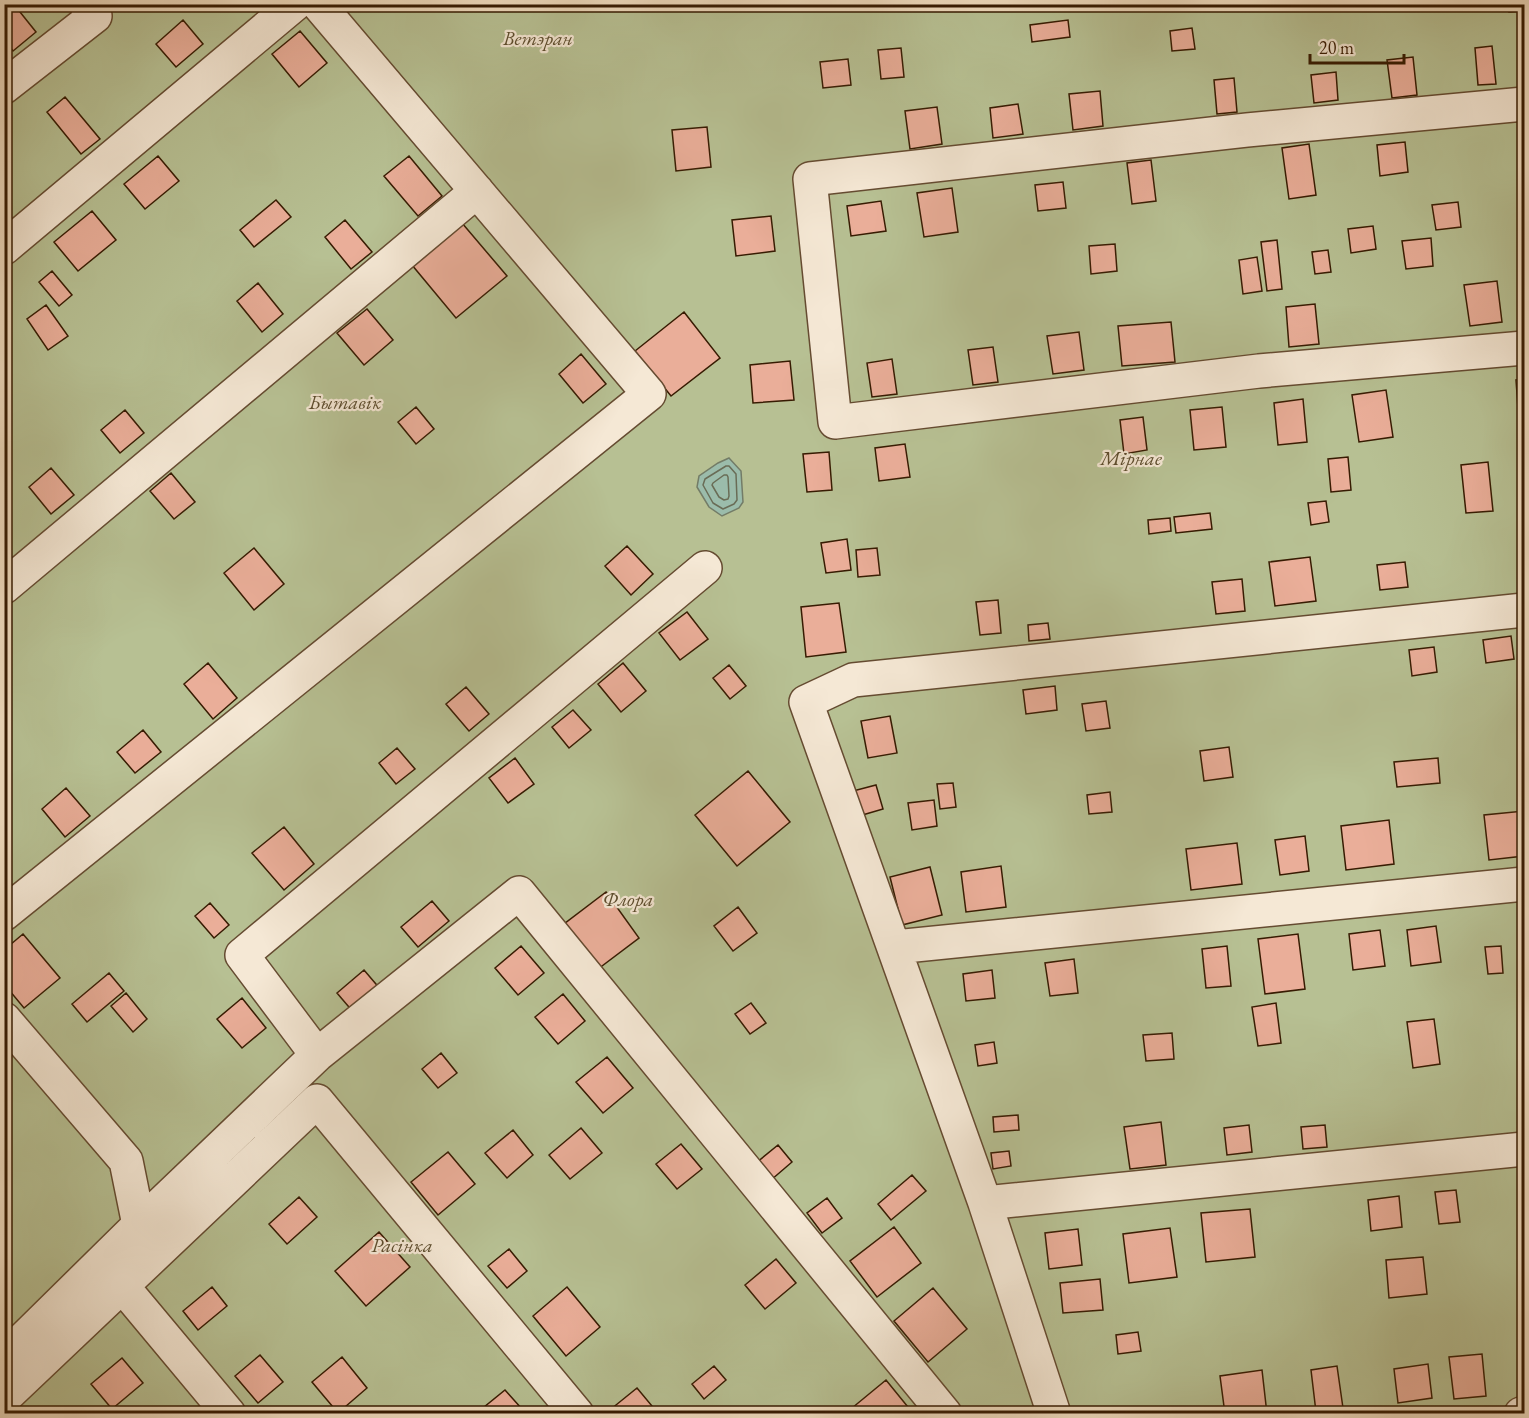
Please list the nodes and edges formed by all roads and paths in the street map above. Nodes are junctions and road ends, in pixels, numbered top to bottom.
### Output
1 (86, 4) edge
2 (295, 4) edge
3 (318, 4) edge
4 (4, 87) edge
5 (1524, 104) edge
6 (477, 191) junction
7 (4, 248) edge
8 (1524, 348) edge
9 (705, 568) dead end
10 (4, 587) edge
11 (1524, 610) edge
12 (1524, 884) edge
13 (4, 914) edge
14 (895, 947) junction
15 (4, 1019) edge
16 (317, 1055) junction
17 (1524, 1149) edge
18 (986, 1203) junction
19 (139, 1225) junction
20 (123, 1287) junction
21 (10, 1340) edge
22 (4, 1398) edge
23 (229, 1413) edge
24 (577, 1413) edge
25 (945, 1413) edge
26 (1053, 1413) edge

1 - 4 lane
2 - 7 lane
3 - 6 lane
5 - 8 lane
6 - 10 lane
6 - 13 lane
9 - 16 lane
11 - 14 lane
12 - 14 lane
14 - 18 lane
15 - 19 lane
16 - 19 lane
16 - 25 lane
17 - 18 lane
18 - 26 lane
19 - 21 lane
20 - 22 lane
20 - 23 lane
20 - 24 lane

